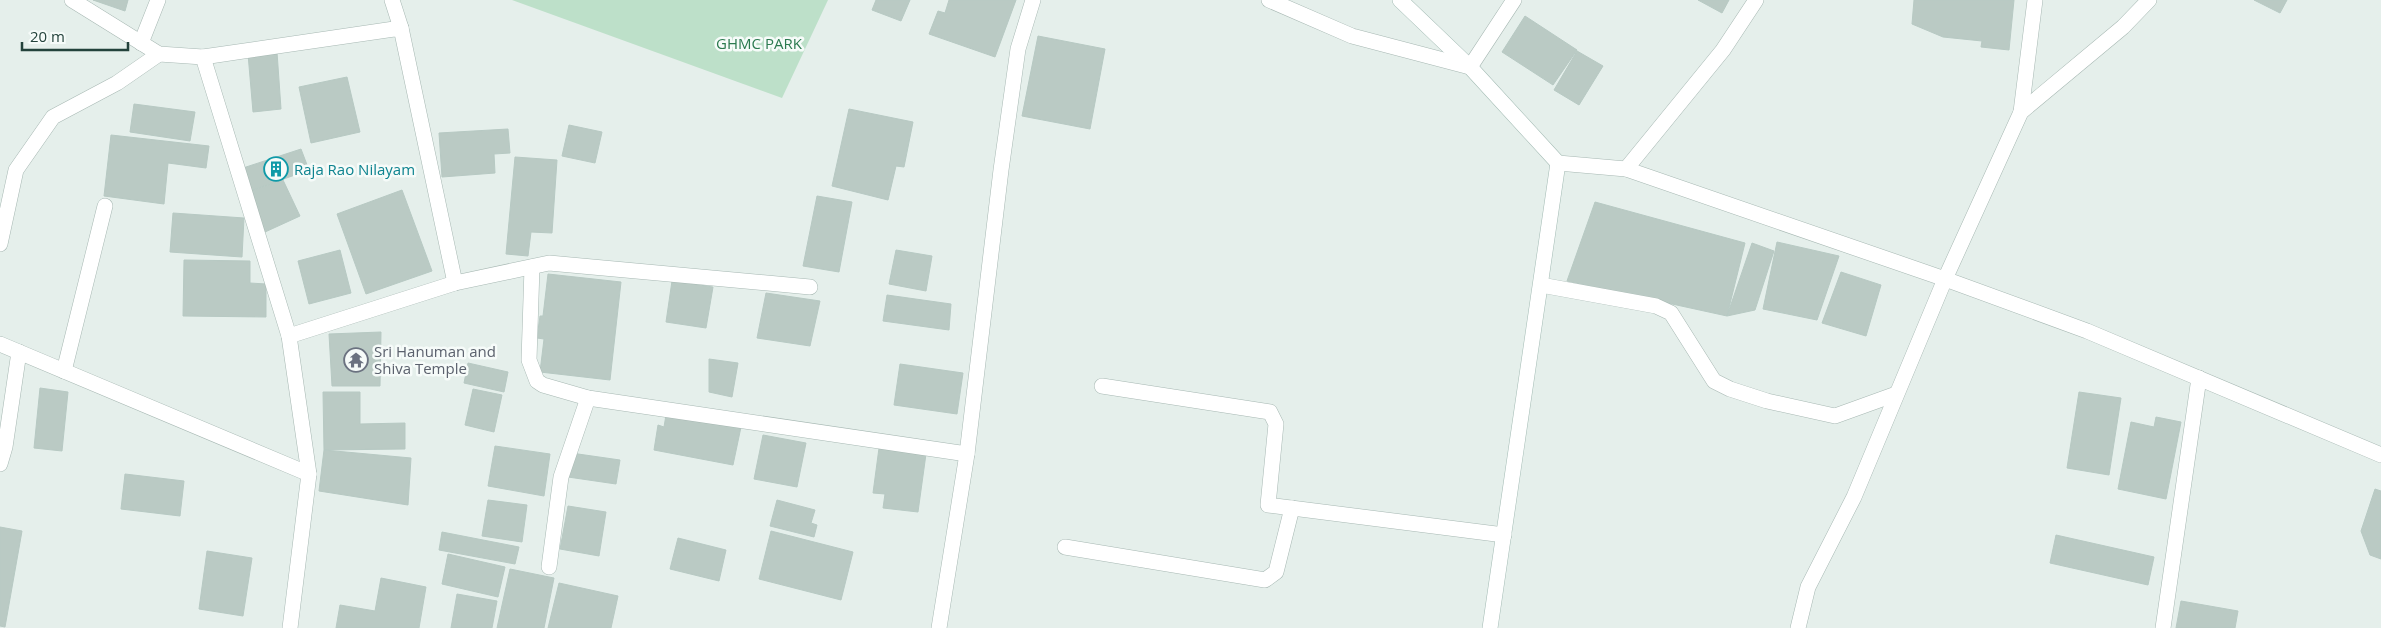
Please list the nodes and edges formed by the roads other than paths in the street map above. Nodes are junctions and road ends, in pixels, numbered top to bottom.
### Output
1 (72, 0) edge
2 (158, 0) edge
3 (392, 0) edge
4 (1033, 0) edge
5 (1269, 0) edge
6 (1400, 0) edge
7 (1514, 0) edge
8 (1756, 0) edge
9 (2035, 0) edge
10 (2149, 0) edge
11 (401, 28) junction
12 (141, 43) junction
13 (159, 54) junction
14 (203, 57) junction
15 (1470, 68) junction
16 (2021, 112) junction
17 (1558, 163) junction
18 (1626, 169) junction
19 (105, 206) dead end
20 (0, 244) edge
21 (532, 266) junction
22 (1945, 279) junction
23 (455, 283) junction
24 (1541, 285) junction
25 (810, 287) dead end
26 (289, 336) junction
27 (0, 344) edge
28 (19, 352) junction
29 (64, 371) junction
30 (2199, 378) junction
31 (1102, 386) dead end
32 (1896, 394) junction
33 (588, 398) junction
34 (967, 454) junction
35 (2381, 454) edge
36 (0, 464) edge
37 (310, 474) junction
38 (1292, 508) junction
39 (1504, 535) junction
40 (1066, 546) dead end
41 (549, 567) dead end
42 (290, 628) edge
43 (940, 628) edge
44 (1490, 628) edge
45 (1798, 628) edge
46 (2163, 628) edge

1 - 12 street
2 - 12 street
3 - 11 street
4 - 34 street
5 - 15 street
6 - 15 street
7 - 15 street
8 - 18 street
9 - 16 street
10 - 16 street
11 - 14 street
11 - 23 street
12 - 13 street
13 - 14 street
13 - 20 street
14 - 26 street
15 - 17 street
16 - 22 street
17 - 18 street
17 - 24 street
18 - 22 street
19 - 29 street
21 - 23 street
21 - 25 street
21 - 33 street
22 - 30 street
22 - 32 street
23 - 26 street
24 - 32 street
24 - 39 street
26 - 37 street
27 - 28 street
28 - 29 street
28 - 36 street
29 - 37 street
30 - 35 street
30 - 46 street
31 - 38 street
32 - 45 street
33 - 34 street
33 - 41 street
34 - 43 street
37 - 42 street
38 - 39 street
38 - 40 street
39 - 44 street

